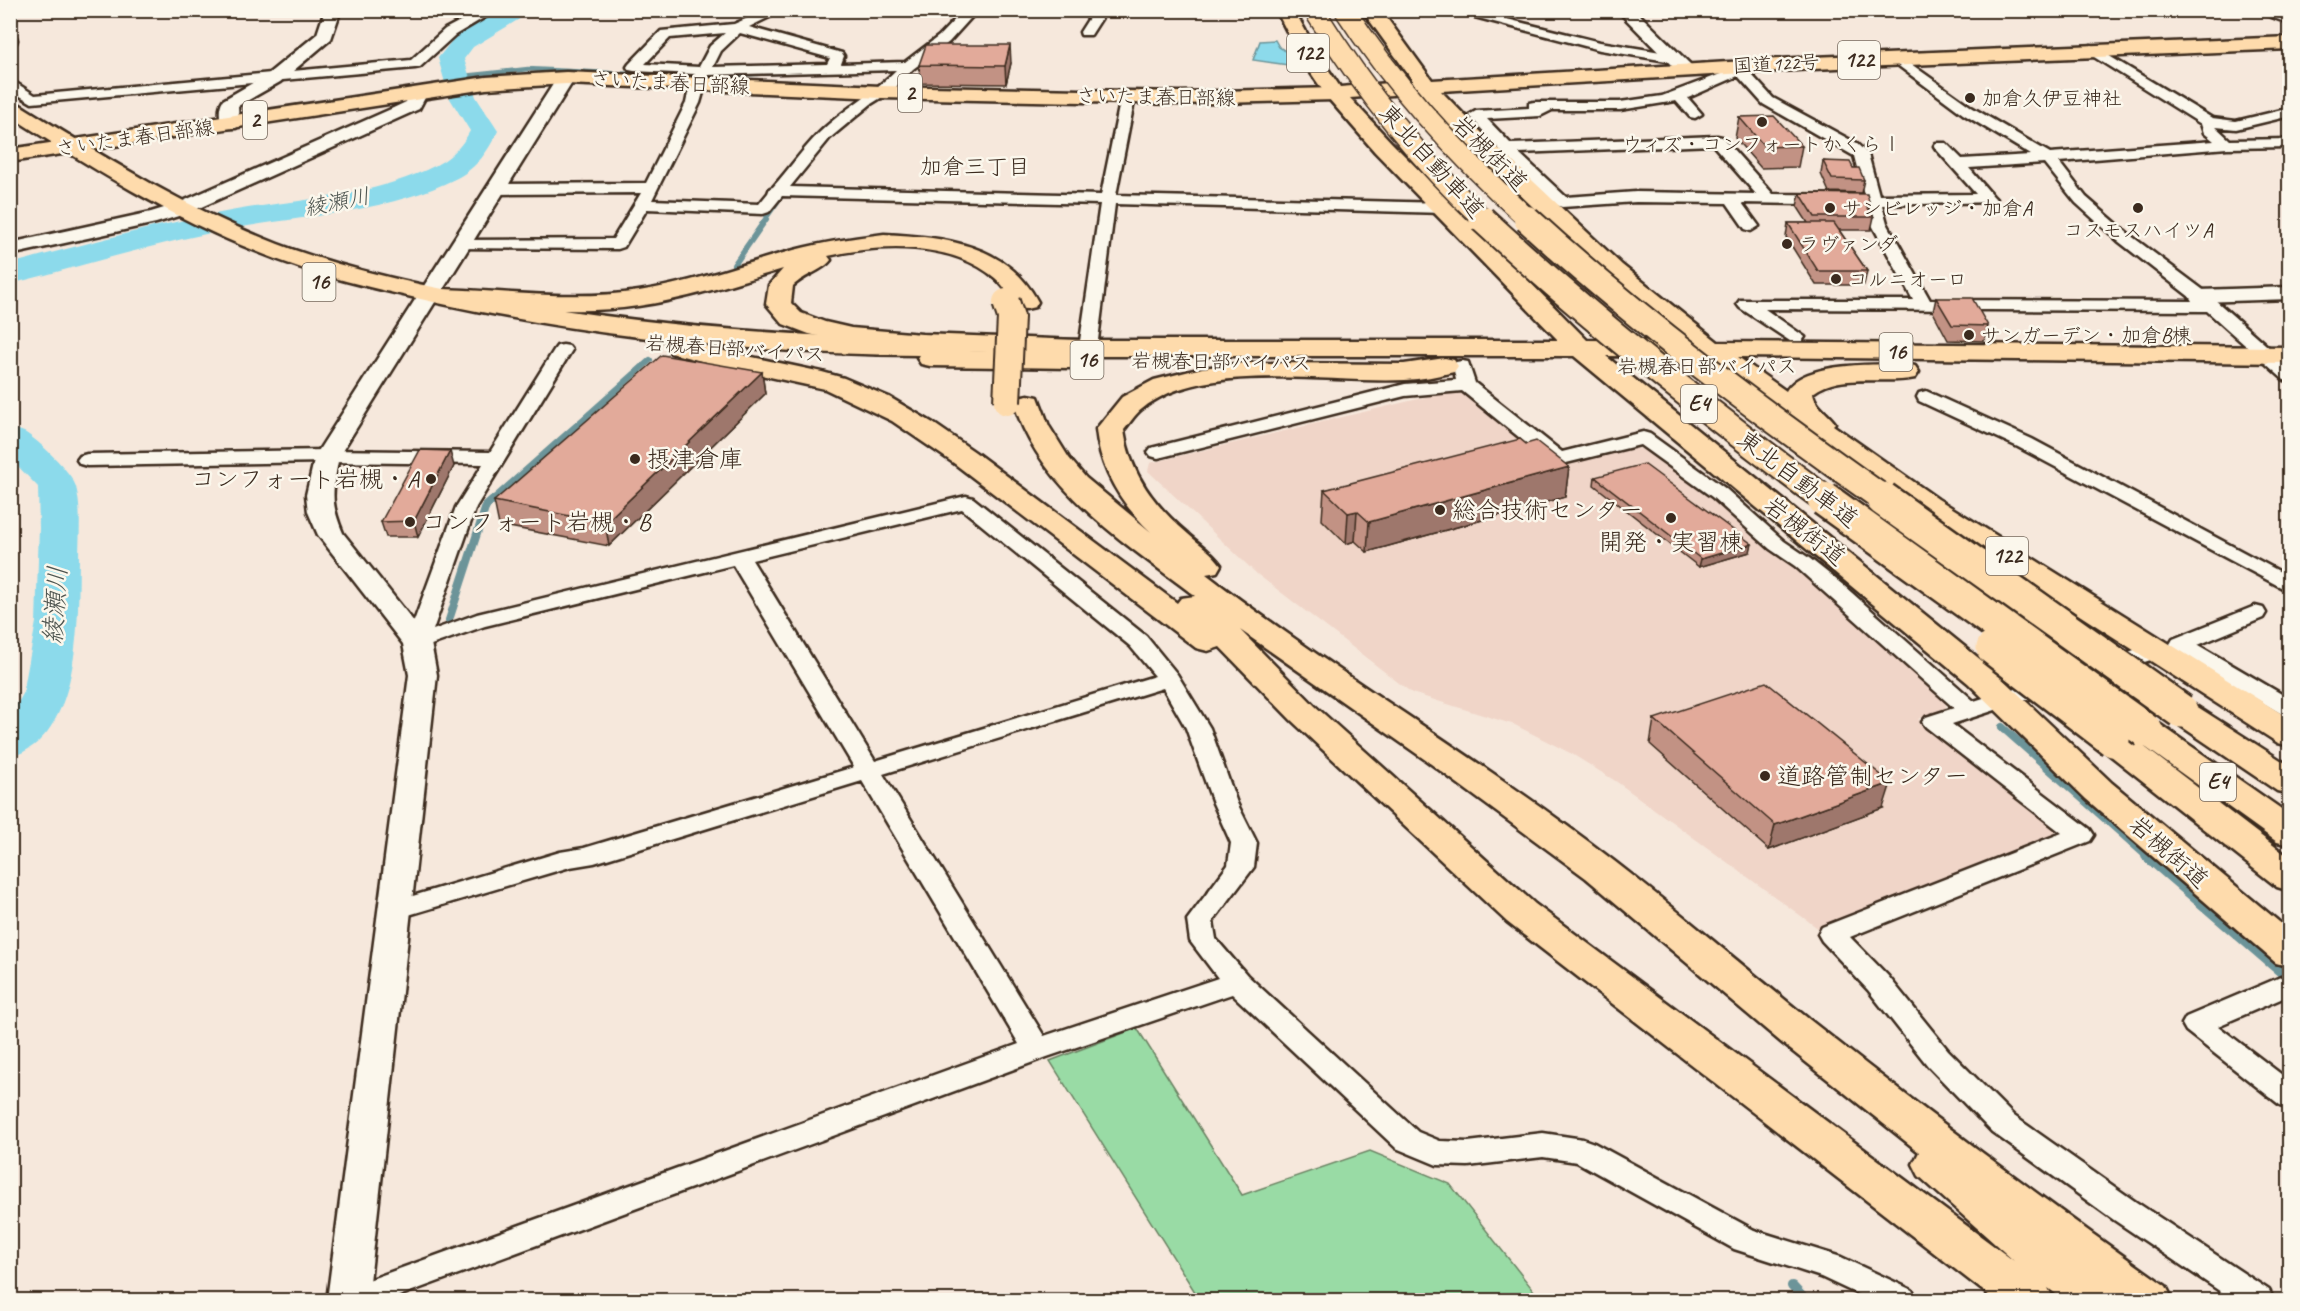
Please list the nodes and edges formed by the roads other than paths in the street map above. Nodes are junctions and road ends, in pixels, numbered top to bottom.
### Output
1 (491, 10) edge
2 (778, 10) edge
3 (972, 10) edge
4 (1101, 10) edge
5 (1285, 10) edge
6 (1314, 10) edge
7 (1345, 10) edge
8 (1371, 10) edge
9 (1454, 10) edge
10 (1625, 10) edge
11 (2259, 10) edge
12 (334, 11) edge
13 (2289, 20) edge
14 (738, 28) junction
15 (1086, 32) dead end
16 (791, 43) junction
17 (2289, 43) edge
18 (2091, 49) junction
19 (1897, 58) junction
20 (1679, 64) junction
21 (834, 66) junction
22 (908, 66) junction
23 (1736, 66) junction
24 (767, 69) junction
25 (701, 77) junction
26 (274, 78) junction
27 (566, 78) junction
28 (10, 83) edge
29 (1428, 86) junction
30 (427, 92) junction
31 (881, 92) junction
32 (1335, 93) junction
33 (1679, 96) junction
34 (1128, 97) junction
35 (1549, 106) junction
36 (10, 107) edge
37 (1443, 107) junction
38 (2289, 112) edge
39 (1695, 114) dead end
40 (2208, 122) junction
41 (230, 124) junction
42 (10, 128) edge
43 (2289, 143) edge
44 (2227, 144) junction
45 (1941, 146) dead end
46 (73, 147) junction
47 (1507, 149) junction
48 (46, 151) junction
49 (10, 156) edge
50 (2049, 159) junction
51 (1958, 164) junction
52 (651, 188) junction
53 (495, 189) junction
54 (775, 191) junction
55 (1731, 198) junction
56 (1768, 198) junction
57 (1108, 199) junction
58 (1873, 200) junction
59 (642, 204) junction
60 (1444, 208) junction
61 (175, 216) junction
62 (1751, 226) dead end
63 (461, 246) junction
64 (10, 249) edge
65 (1512, 279) junction
66 (2289, 293) edge
67 (430, 299) junction
68 (2205, 301) junction
69 (1016, 302) junction
70 (1923, 303) junction
71 (1672, 318) junction
72 (1796, 337) dead end
73 (680, 347) junction
74 (1082, 348) junction
75 (1580, 348) junction
76 (1286, 349) junction
77 (563, 350) dead end
78 (1773, 350) junction
79 (1721, 358) junction
80 (2282, 364) edge
81 (1991, 366) junction
82 (1602, 367) junction
83 (1457, 372) junction
84 (1926, 397) dead end
85 (1018, 402) junction
86 (1158, 452) dead end
87 (327, 456) junction
88 (495, 458) junction
89 (87, 460) dead end
90 (1928, 504) junction
91 (739, 558) junction
92 (2289, 586) edge
93 (2255, 613) dead end
94 (417, 643) junction
95 (2155, 651) junction
96 (1169, 679) junction
97 (1344, 688) junction
98 (2005, 699) junction
99 (2289, 709) edge
100 (1970, 710) junction
101 (1303, 713) junction
102 (2289, 735) edge
103 (2129, 736) junction
104 (870, 771) junction
105 (2289, 783) edge
106 (2289, 833) edge
107 (2289, 878) edge
108 (395, 910) junction
109 (2289, 953) edge
110 (1237, 982) junction
111 (2289, 983) edge
112 (1797, 1032) junction
113 (1037, 1049) junction
114 (2289, 1097) edge
115 (347, 1300) edge
116 (352, 1300) edge
117 (1902, 1300) edge
118 (2030, 1300) edge
119 (2099, 1300) edge
120 (2150, 1300) edge
121 (2258, 1300) edge

1 - 26 street
2 - 14 street
3 - 22 street
4 - 15 street
5 - 32 main road, 122
6 - 103 main road, 東北自動車道, bridge
7 - 105 main road, 東北自動車道 / E4, bridge
8 - 29 main road, 122
9 - 20 street
10 - 20 street
11 - 13 street
12 - 26 street
14 - 16 street
14 - 25 street
14 - 25 street
16 - 21 street
16 - 24 street
17 - 18 main road, 国道122号 / 122
18 - 19 main road, 国道122号 / 122
18 - 40 street
19 - 23 main road, 国道122号 / 122
19 - 50 street
20 - 23 main road, 国道122号 / 122
20 - 29 main road, 国道122号 / 122
21 - 22 street
21 - 24 street
22 - 31 street
23 - 33 street
23 - 58 street
24 - 25 street
25 - 27 main road, さいたま春日部線 / 2
25 - 31 main road, さいたま春日部線 / 2
25 - 52 street
26 - 28 street
26 - 41 street
27 - 30 main road, さいたま春日部線 / 2
27 - 53 street
29 - 32 main road, 国道122号 / 122
29 - 37 main road, 岩槻街道 / 122
30 - 41 main road, さいたま春日部線 / 2
30 - 61 street
31 - 34 main road, さいたま春日部線 / 2
31 - 54 street
32 - 34 main road, さいたま春日部線 / 2
32 - 60 main road, 岩槻街道 / 122
33 - 35 street
33 - 39 street
34 - 57 street
35 - 37 street
35 - 47 street
36 - 46 main road, 16
37 - 71 main road, 岩槻街道 / 122
38 - 40 street
40 - 44 street
41 - 46 main road, さいたま春日部線 / 2
42 - 48 main road, 16
43 - 44 street
44 - 50 street
45 - 51 street
46 - 48 main road, さいたま春日部線 / 2
46 - 61 main road, 岩槻春日部バイパス / 16
47 - 55 street
47 - 56 street
48 - 49 main road, さいたま春日部線 / 2
48 - 61 main road, 岩槻春日部バイパス / 16
50 - 51 street
50 - 68 street
51 - 58 street
52 - 53 street
52 - 59 street
53 - 63 street
54 - 57 street
54 - 59 street
55 - 56 street
55 - 62 street
56 - 58 street
57 - 60 street
57 - 74 street
58 - 70 street
59 - 63 street
60 - 65 main road, 岩槻街道 / 122
61 - 64 street
61 - 67 main road, 岩槻春日部バイパス / 16
61 - 67 main road, 岩槻春日部バイパス / 16
63 - 67 street
65 - 75 main road, 岩槻街道 / 122
65 - 76 main road
66 - 68 street
67 - 69 main road
67 - 73 main road, 岩槻春日部バイパス / 16
67 - 74 main road, 岩槻春日部バイパス / 16
67 - 87 street
68 - 70 street
68 - 80 street
69 - 74 main road
69 - 85 main road
70 - 72 street
71 - 78 main road
71 - 79 main road, 岩槻街道 / 122
73 - 83 main road, 岩槻春日部バイパス / 16
73 - 101 main road
74 - 76 main road, 岩槻春日部バイパス / 16
75 - 76 main road, 岩槻春日部バイパス / 16
75 - 79 main road, 岩槻春日部バイパス / 16
75 - 82 main road, 岩槻街道 / 122
77 - 88 street
78 - 79 main road, 岩槻春日部バイパス / 16
78 - 80 main road, 岩槻春日部バイパス / 16
79 - 81 main road, 岩槻春日部バイパス / 16
79 - 82 main road, 岩槻春日部バイパス / 16
79 - 90 main road, 岩槻街道 / 122
80 - 81 main road, 岩槻春日部バイパス / 16
81 - 90 main road
82 - 83 main road, 岩槻春日部バイパス / 16
82 - 98 main road, 岩槻街道 / 122
83 - 86 street
83 - 97 main road
83 - 100 street
84 - 92 street
85 - 97 main road
85 - 101 main road
87 - 88 street
87 - 89 street
87 - 94 street
88 - 94 street
90 - 95 main road, 岩槻街道 / 122
91 - 94 street
91 - 96 street
91 - 104 street
93 - 99 street
94 - 108 street
95 - 98 street
95 - 102 main road, 岩槻街道 / 122
96 - 104 street
96 - 110 street
97 - 112 main road
98 - 100 street
98 - 109 main road, 岩槻街道 / 122
100 - 121 street
101 - 118 main road
103 - 106 main road, E4
103 - 107 main road
104 - 108 street
104 - 113 street
108 - 115 street
110 - 113 street
110 - 117 street
111 - 114 street
112 - 119 main road
112 - 120 main road
113 - 116 street

